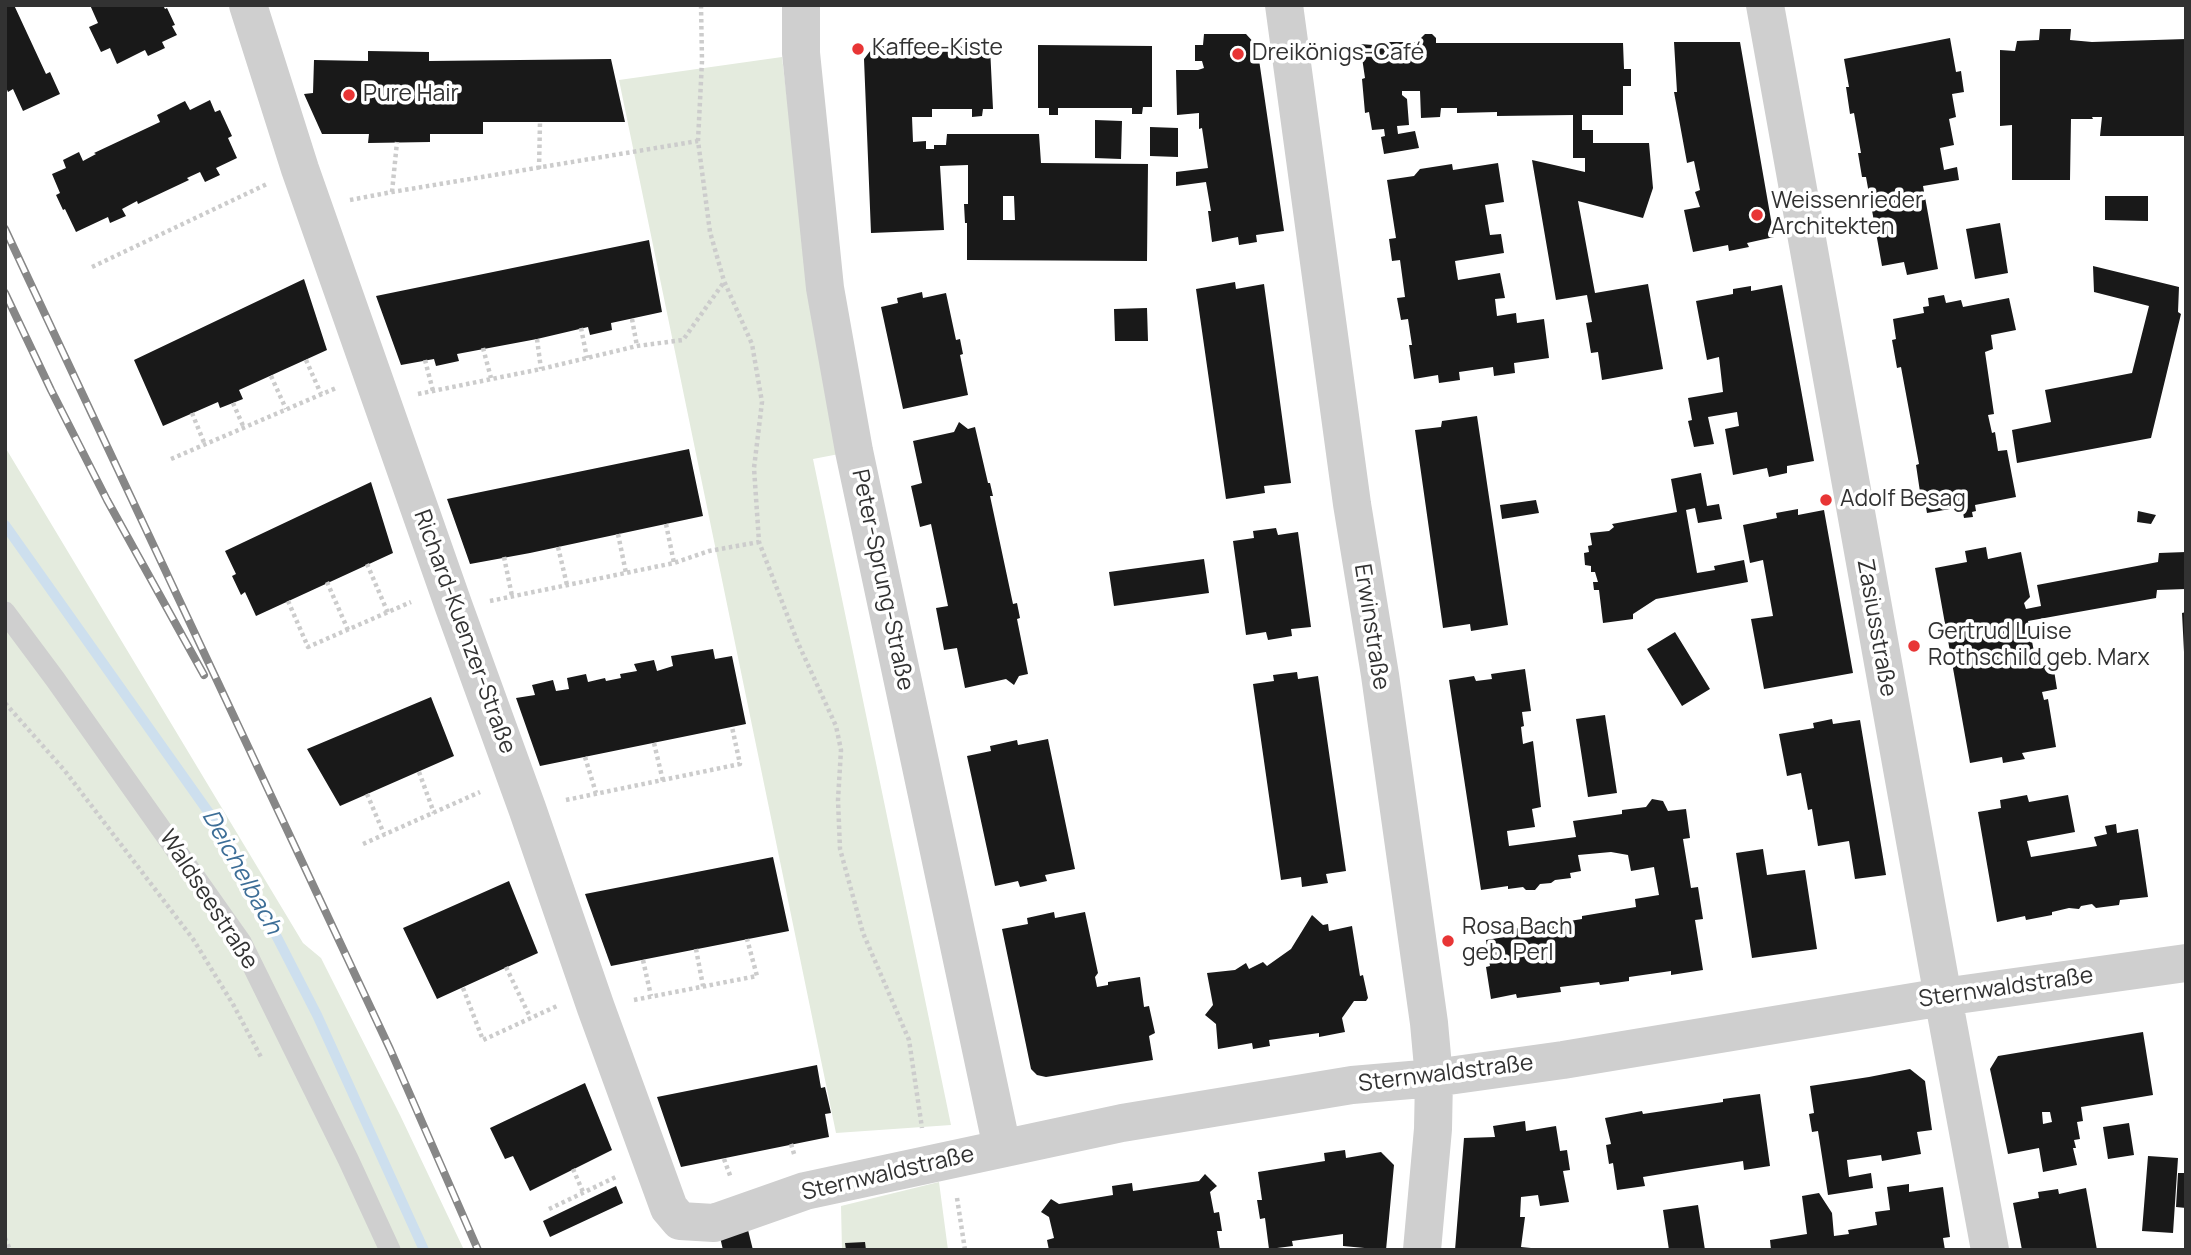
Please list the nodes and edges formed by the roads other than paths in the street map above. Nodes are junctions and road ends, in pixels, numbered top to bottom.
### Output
1 (248, 5) edge
2 (801, 5) edge
3 (1284, 5) edge
4 (1765, 5) edge
5 (5, 612) edge
6 (2186, 962) edge
7 (1942, 997) junction
8 (1434, 1078) junction
9 (1002, 1148) junction
10 (714, 1223) joint
11 (390, 1250) edge
12 (1422, 1250) edge
13 (1990, 1250) edge

1 - 10 street, Richard-Kuenzer-Straße
2 - 9 street, Peter-Sprung-Straße
3 - 8 street, Erwinstraße
4 - 7 street, Zasiusstraße
5 - 11 lane, Waldseestraße
6 - 7 street, Sternwaldstraße
7 - 8 street, Sternwaldstraße
7 - 13 street, Zasiusstraße
8 - 9 street, Sternwaldstraße
8 - 12 street, Erwinstraße
9 - 10 street, Sternwaldstraße

